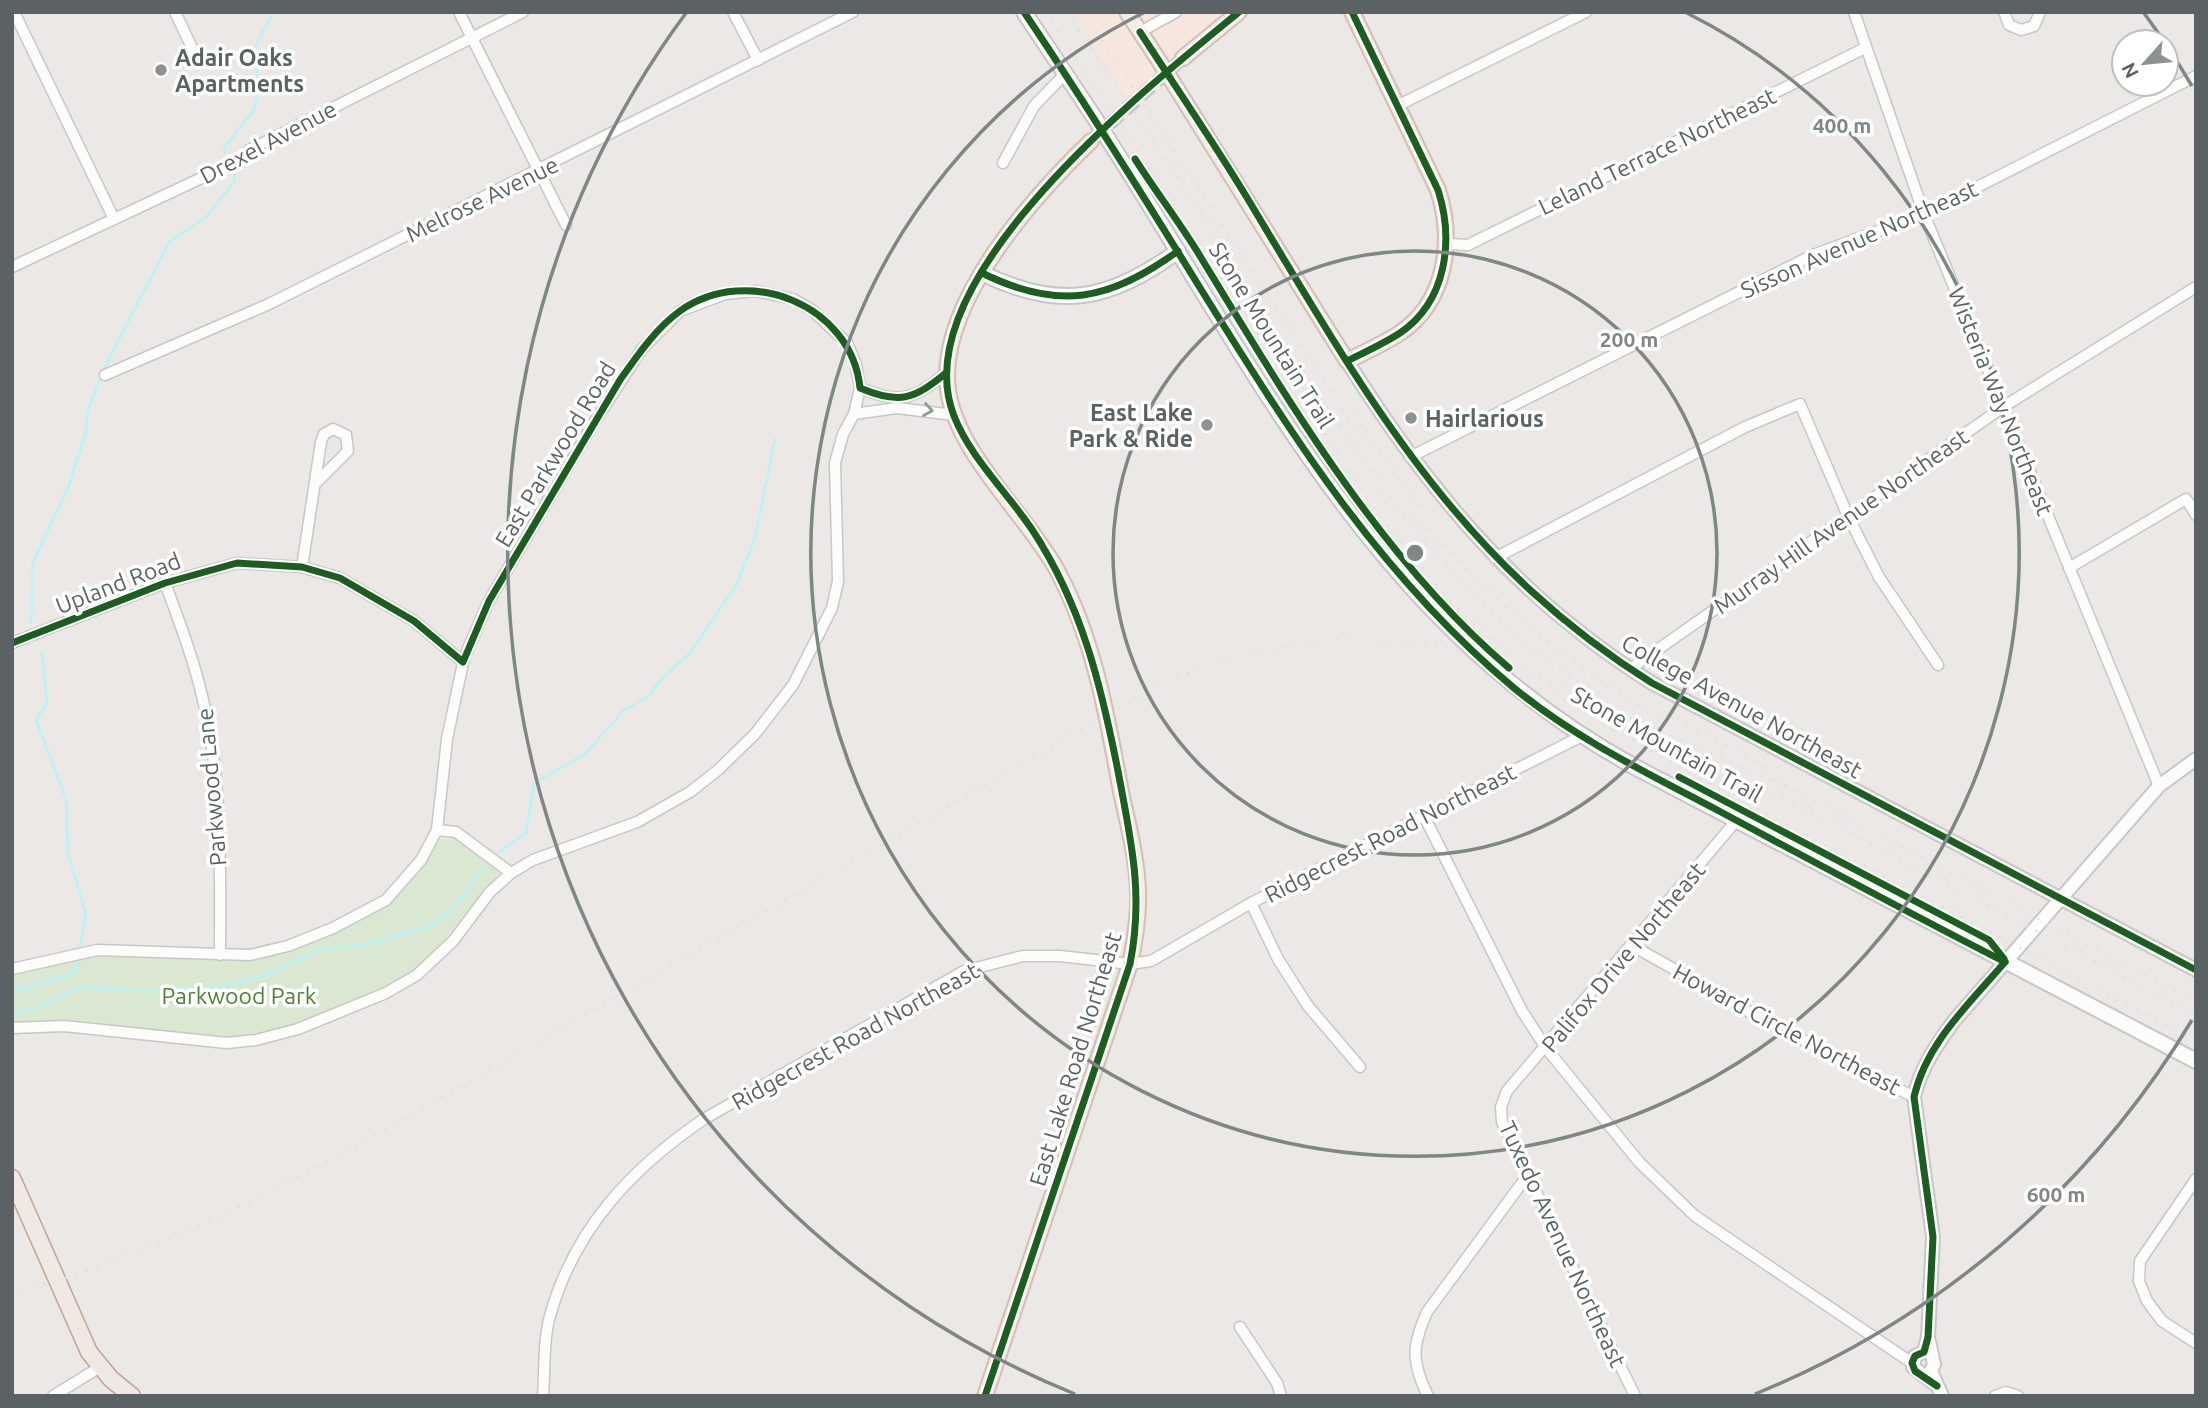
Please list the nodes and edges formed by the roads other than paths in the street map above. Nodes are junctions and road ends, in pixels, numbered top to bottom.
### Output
1 (14, 12) edge
2 (175, 12) edge
3 (459, 12) edge
4 (523, 12) edge
5 (733, 12) edge
6 (853, 12) edge
7 (1024, 12) edge
8 (1127, 12) edge
9 (1176, 12) edge
10 (1239, 12) edge
11 (1352, 12) edge
12 (1586, 12) edge
13 (1854, 12) edge
14 (2004, 12) edge
15 (2040, 12) edge
16 (1140, 32) junction
17 (472, 38) junction
18 (1865, 48) junction
19 (195, 54) dead end
20 (1183, 58) tunnel mouth
21 (758, 60) junction
22 (1065, 74) junction
23 (2196, 76) edge
24 (1397, 106) junction
25 (1091, 141) tunnel mouth
26 (1003, 163) dead end
27 (538, 171) junction
28 (1924, 214) junction
29 (114, 219) junction
30 (566, 225) dead end
31 (1448, 244) junction
32 (1178, 251) junction
33 (12, 267) edge
34 (982, 273) junction
35 (2196, 287) edge
36 (1347, 361) junction
37 (946, 373) junction
38 (105, 375) dead end
39 (860, 388) junction
40 (2003, 407) junction
41 (854, 414) junction
42 (954, 415) junction
43 (1410, 457) junction
44 (317, 482) junction
45 (2196, 514) edge
46 (1848, 516) junction
47 (1495, 558) junction
48 (302, 567) junction
49 (2070, 568) junction
50 (165, 583) junction
51 (12, 643) edge
52 (463, 662) junction
53 (1938, 665) dead end
54 (1630, 669) junction
55 (1582, 736) junction
56 (2196, 759) edge
57 (2159, 786) junction
58 (1424, 816) junction
59 (1736, 821) junction
60 (437, 830) junction
61 (511, 873) junction
62 (2060, 900) junction
63 (1251, 903) junction
64 (1633, 946) junction
65 (220, 955) junction
66 (2006, 962) junction
67 (1130, 964) junction
68 (12, 969) edge
69 (2196, 970) edge
70 (12, 1027) edge
71 (1546, 1048) junction
72 (2196, 1061) edge
73 (1360, 1067) dead end
74 (1507, 1091) joint
75 (1914, 1097) junction
76 (1528, 1176) junction
77 (12, 1178) edge
78 (2196, 1179) edge
79 (1240, 1327) dead end
80 (2196, 1343) edge
81 (1928, 1354) junction
82 (1912, 1363) junction
83 (100, 1367) junction
84 (1928, 1372) junction
85 (1939, 1391) edge
86 (53, 1396) edge
87 (132, 1396) edge
88 (542, 1396) edge
89 (985, 1396) edge
90 (1281, 1396) edge
91 (1429, 1396) edge
92 (1635, 1396) edge
93 (1996, 1396) edge
94 (2018, 1396) edge

1 - 29 street
2 - 19 street
3 - 17 street
4 - 17 street, Drexel Avenue
5 - 21 street
6 - 21 street, Melrose Avenue
7 - 22 main road
8 - 16 main road, College Avenue Northeast
9 - 16 street
10 - 20 main road
11 - 24 main road
12 - 24 street
13 - 18 street, Wisteria Way Northeast
14 - 15 street
16 - 36 main road, College Avenue Northeast, bridge
17 - 27 street
17 - 29 street, Drexel Avenue
18 - 28 street, Wisteria Way Northeast
18 - 31 street, Leland Terrace Northeast
21 - 27 street, Melrose Avenue
22 - 26 street
22 - 32 main road, bridge
23 - 28 street, Sisson Avenue Northeast
24 - 31 main road
25 - 34 main road, East Lake Road Northeast
27 - 30 street
27 - 38 street, Melrose Avenue
28 - 40 street, Wisteria Way Northeast
28 - 43 street, Sisson Avenue Northeast
29 - 33 street, Drexel Avenue
31 - 36 main road
32 - 34 main road
32 - 55 main road
34 - 37 main road, East Lake Road Northeast
35 - 40 street, Murray Hill Avenue Northeast
36 - 43 street, College Avenue Northeast
37 - 39 street
37 - 42 main road, East Lake Road Northeast
39 - 41 street
39 - 52 street, East Parkwood Road
40 - 46 street, Murray Hill Avenue Northeast
40 - 49 street, Wisteria Way Northeast
41 -> 42 street
41 - 61 street
42 - 67 main road, East Lake Road Northeast
43 - 47 street, College Avenue Northeast
44 - 44 street
44 - 48 street
45 - 49 street
46 - 47 street
46 - 53 street
46 - 54 street, Murray Hill Avenue Northeast
47 - 54 street, College Avenue Northeast
48 - 50 street, Upland Road
48 - 52 street, Upland Road
49 - 57 street, Wisteria Way Northeast
50 - 51 street, Upland Road
50 - 65 street, Parkwood Lane
52 - 60 street, East Parkwood Road
54 - 62 street, College Avenue Northeast
55 - 58 street, Ridgecrest Road Northeast
55 - 59 main road
56 - 57 street
57 - 62 street
58 - 63 street, Ridgecrest Road Northeast
58 - 71 street
59 - 64 street, Palifox Drive Northeast
59 - 66 main road
60 - 61 street
60 - 65 street, East Parkwood Road
61 - 70 street
62 - 66 street
62 - 69 street, College Avenue Northeast
63 - 67 street, Ridgecrest Road Northeast
63 - 73 street
64 - 71 street, Palifox Drive Northeast
64 - 75 street, Howard Circle Northeast
65 - 68 street, East Parkwood Road
66 - 72 main road
66 - 75 street
67 - 88 street, Ridgecrest Road Northeast
67 - 89 main road, East Lake Road Northeast
71 - 74 street, Palifox Drive Northeast
71 - 82 street
74 - 76 street, Tuxedo Avenue Northeast
75 - 81 street, Howard Circle Northeast
76 - 91 street
76 - 92 street, Tuxedo Avenue Northeast
77 - 83 highway
78 - 80 street
79 - 90 street
81 - 82 street
81 - 84 street, Howard Circle Northeast
82 - 84 street
83 - 86 street
83 - 87 highway
84 - 85 street
93 - 94 street

